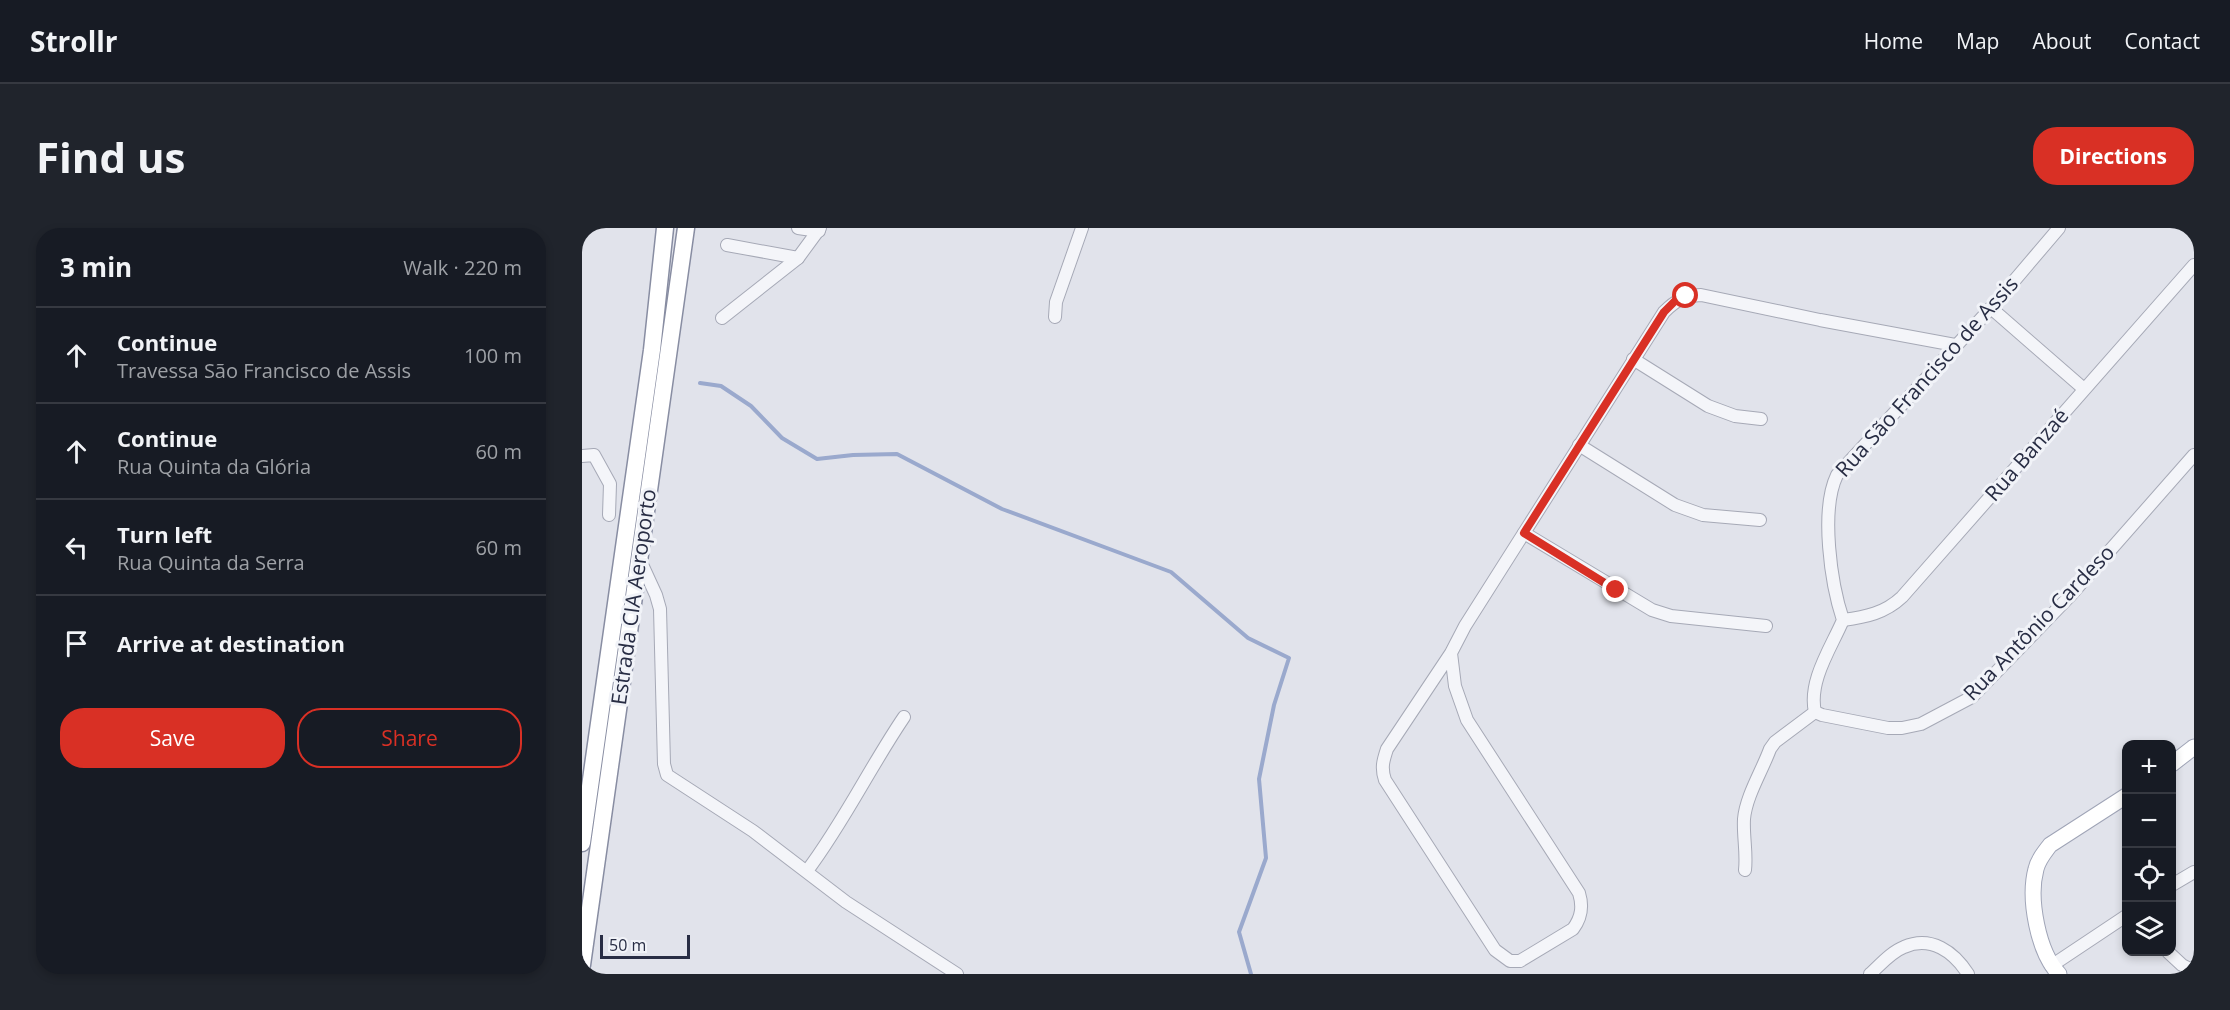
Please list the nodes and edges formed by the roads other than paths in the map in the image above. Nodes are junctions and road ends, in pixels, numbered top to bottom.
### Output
1 (654, 228) edge
2 (665, 228) edge
3 (686, 228) edge
4 (691, 228) edge
5 (798, 228) edge
6 (1082, 228) edge
7 (2059, 228) edge
8 (820, 230) edge
9 (727, 245) dead end
10 (682, 253) junction
11 (798, 258) junction
12 (2194, 265) edge
13 (657, 290) junction
14 (1991, 308) junction
15 (1055, 317) dead end
16 (722, 318) dead end
17 (1955, 345) junction
18 (1633, 359) junction
19 (2084, 389) junction
20 (1761, 419) dead end
21 (1579, 445) junction
22 (2194, 455) edge
23 (588, 456) edge
24 (609, 515) dead end
25 (1760, 520) dead end
26 (1524, 533) junction
27 (639, 558) junction
28 (1843, 621) junction
29 (1766, 626) dead end
30 (1451, 653) junction
31 (1815, 712) junction
32 (904, 717) dead end
33 (2194, 747) edge
34 (2176, 761) edge
35 (2122, 799) edge
36 (582, 843) edge
37 (1745, 870) dead end
38 (807, 871) junction
39 (2194, 872) edge
40 (2176, 883) edge
41 (2122, 919) edge
42 (2122, 924) edge
43 (2113, 925) junction
44 (2173, 956) edge
45 (582, 965) edge
46 (2055, 970) edge
47 (2194, 971) edge
48 (957, 974) edge
49 (1870, 974) edge
50 (1968, 974) edge

1 - 13 highway
2 - 13 highway, Estrada CIA Aeroporto
3 - 10 highway, Estrada CIA Aeroporto
4 - 10 highway
5 - 8 street
6 - 15 street
7 - 14 street, Rua São Francisco de Assis
8 - 11 street
9 - 11 street
10 - 27 highway, Estrada CIA Aeroporto
11 - 16 street
12 - 19 street, Rua Banzaé
13 - 36 highway, Estrada CIA Aeroporto
14 - 17 street, Rua São Francisco de Assis
14 - 19 street
17 - 18 street
17 - 28 street, Rua São Francisco de Assis
18 - 20 street
18 - 21 street
19 - 28 street, Rua Banzaé
21 - 25 street
21 - 26 street
22 - 31 street, Rua Antônio Cardeso
23 - 24 street
26 - 29 street
26 - 30 street
27 - 38 street
27 - 45 highway, Estrada CIA Aeroporto
28 - 31 street
30 - 30 street
31 - 37 street
32 - 38 street
33 - 34 main road
35 - 46 main road
38 - 48 street
39 - 40 street
41 - 43 street
42 - 43 street
43 - 46 street
44 - 47 street
49 - 50 street

